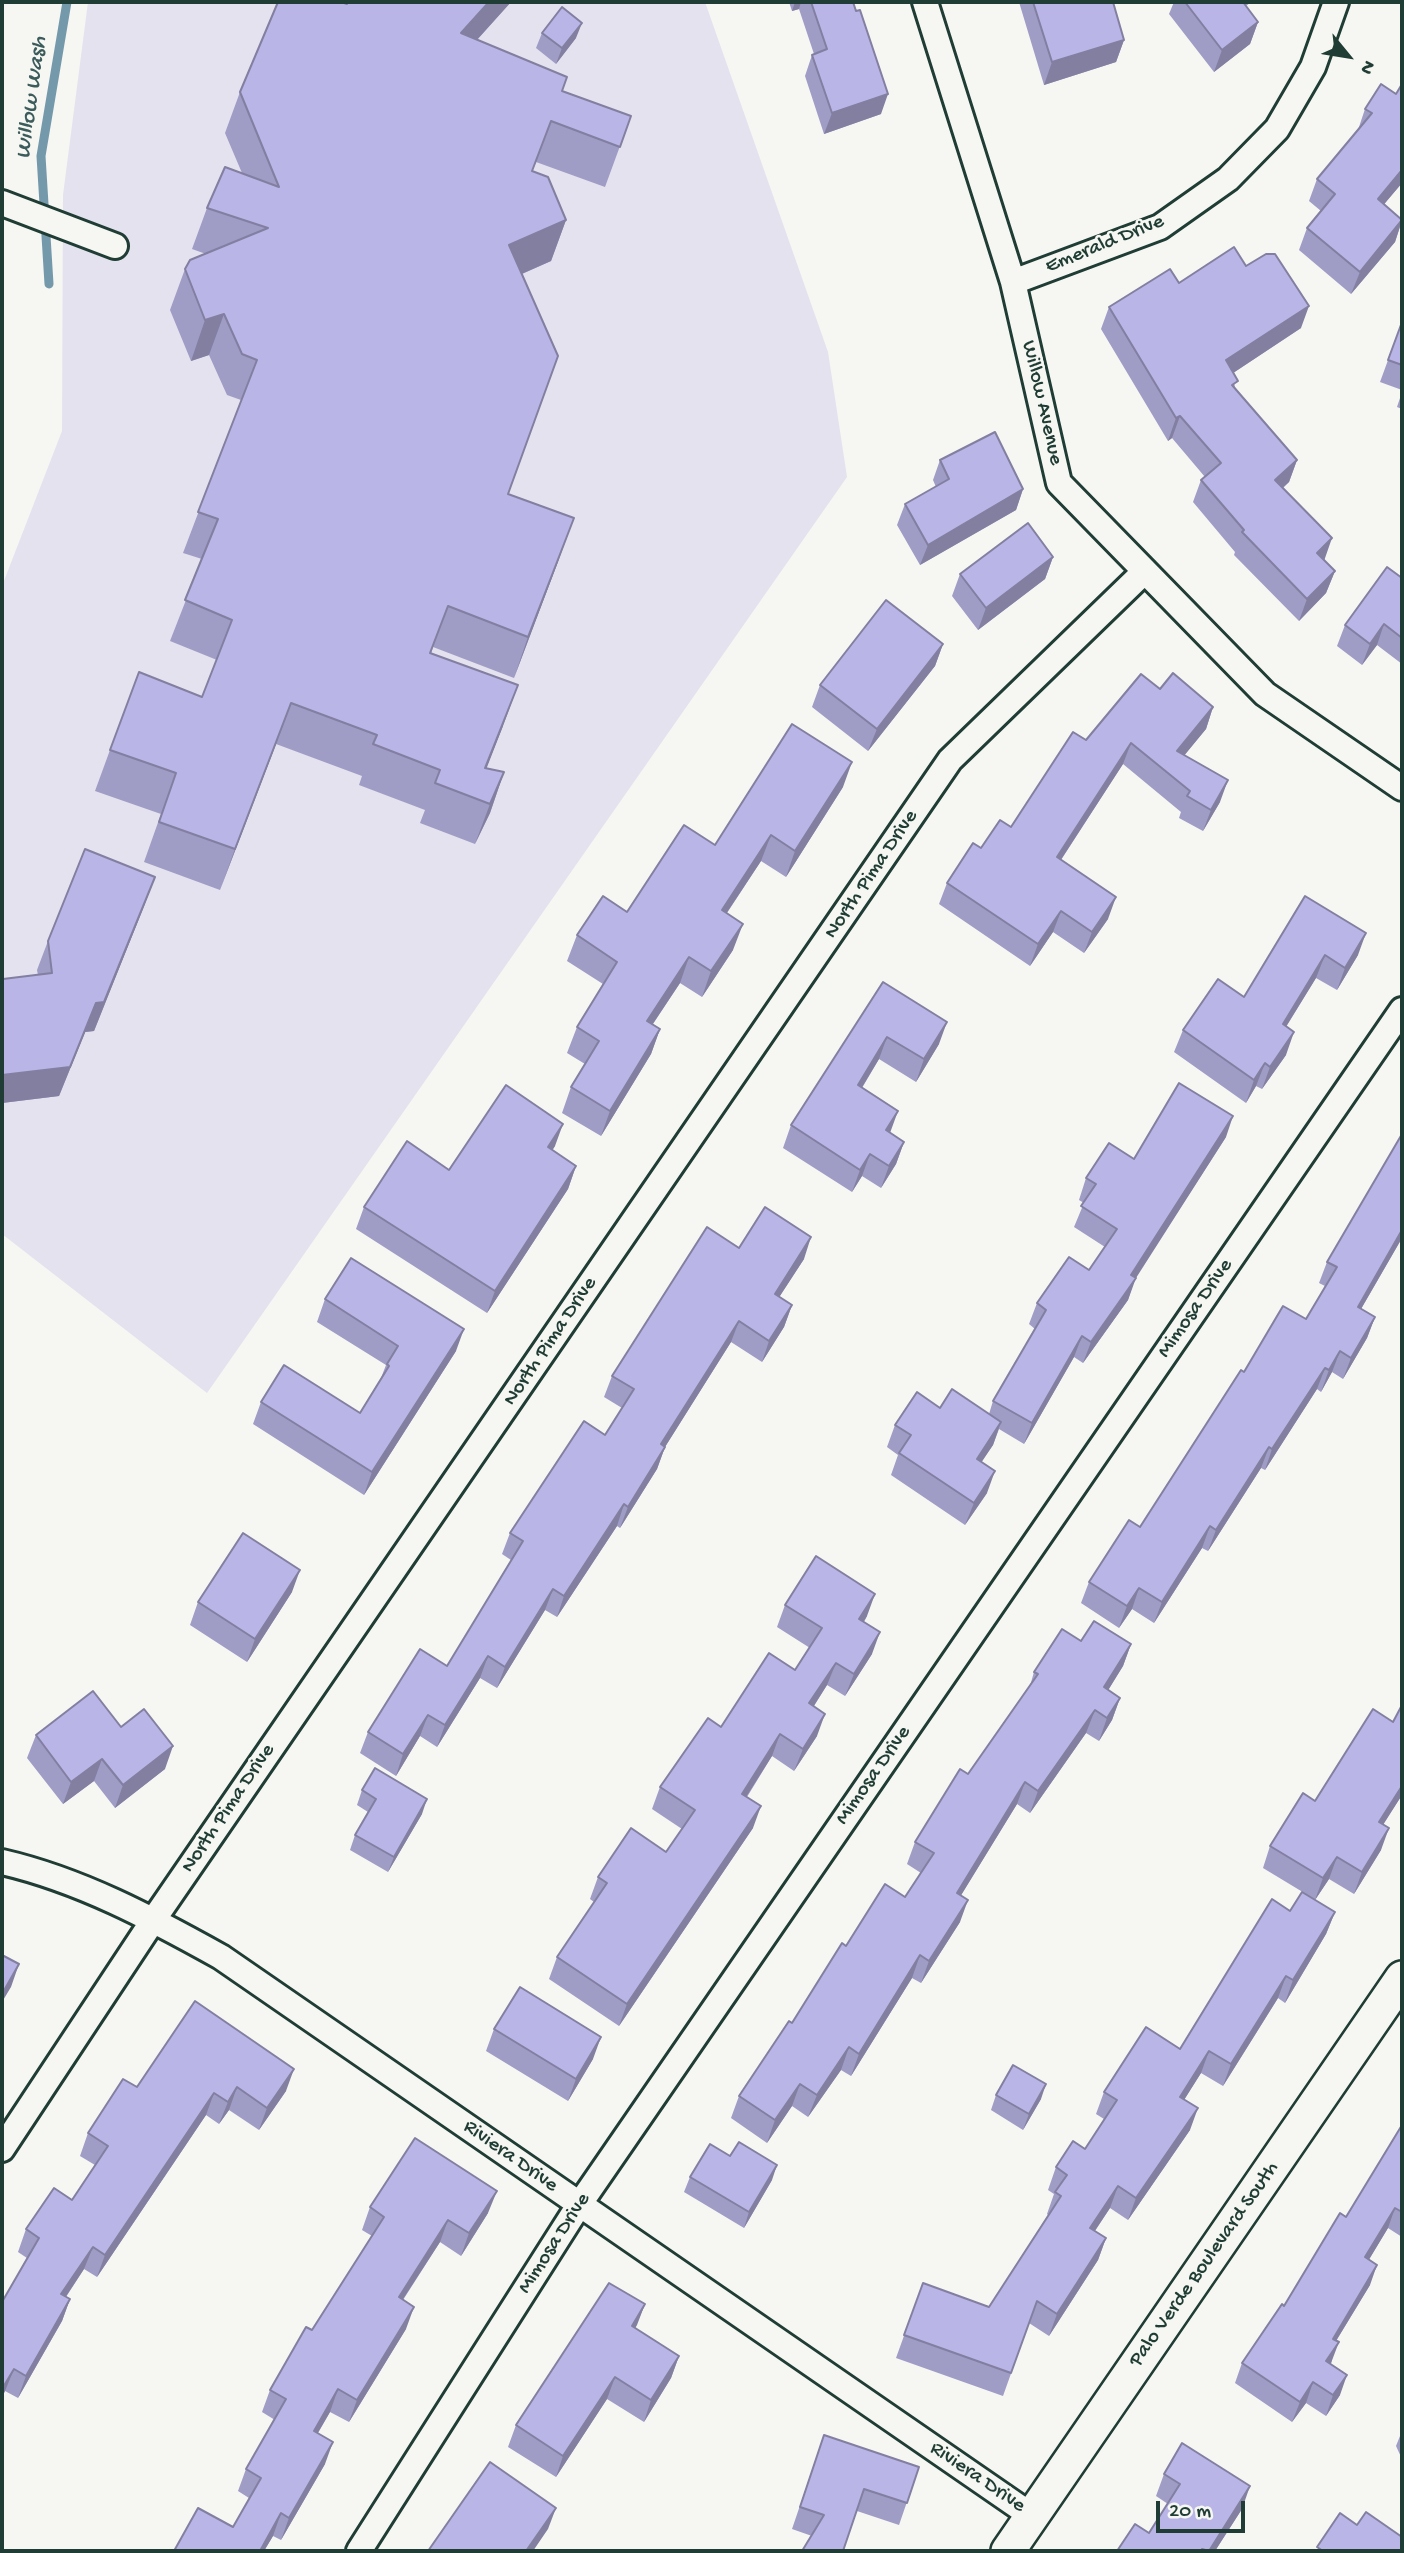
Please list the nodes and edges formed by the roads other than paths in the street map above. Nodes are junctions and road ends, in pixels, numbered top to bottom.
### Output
1 (925, 2) edge
2 (1336, 2) edge
3 (12, 206) edge
4 (115, 246) dead end
5 (1013, 282) junction
6 (1144, 572) junction
7 (1402, 788) edge
8 (1402, 1010) edge
9 (2, 1861) edge
10 (154, 1919) junction
11 (1402, 1978) edge
12 (2, 2149) edge
13 (579, 2205) junction
14 (1032, 2516) junction
15 (359, 2551) edge
16 (1008, 2551) edge

1 - 5 street, Willow Avenue
2 - 5 street, Emerald Drive
3 - 4 street
5 - 6 street, Willow Avenue
6 - 7 street, Willow Avenue
6 - 10 street, North Pima Drive
8 - 13 street, Mimosa Drive
9 - 10 street, Riviera Drive
10 - 12 street, North Pima Drive
10 - 13 street, Riviera Drive
11 - 14 main road, Palo Verde Boulevard South
13 - 14 street, Riviera Drive
13 - 15 street, Mimosa Drive
14 - 16 main road, Palo Verde Boulevard South

